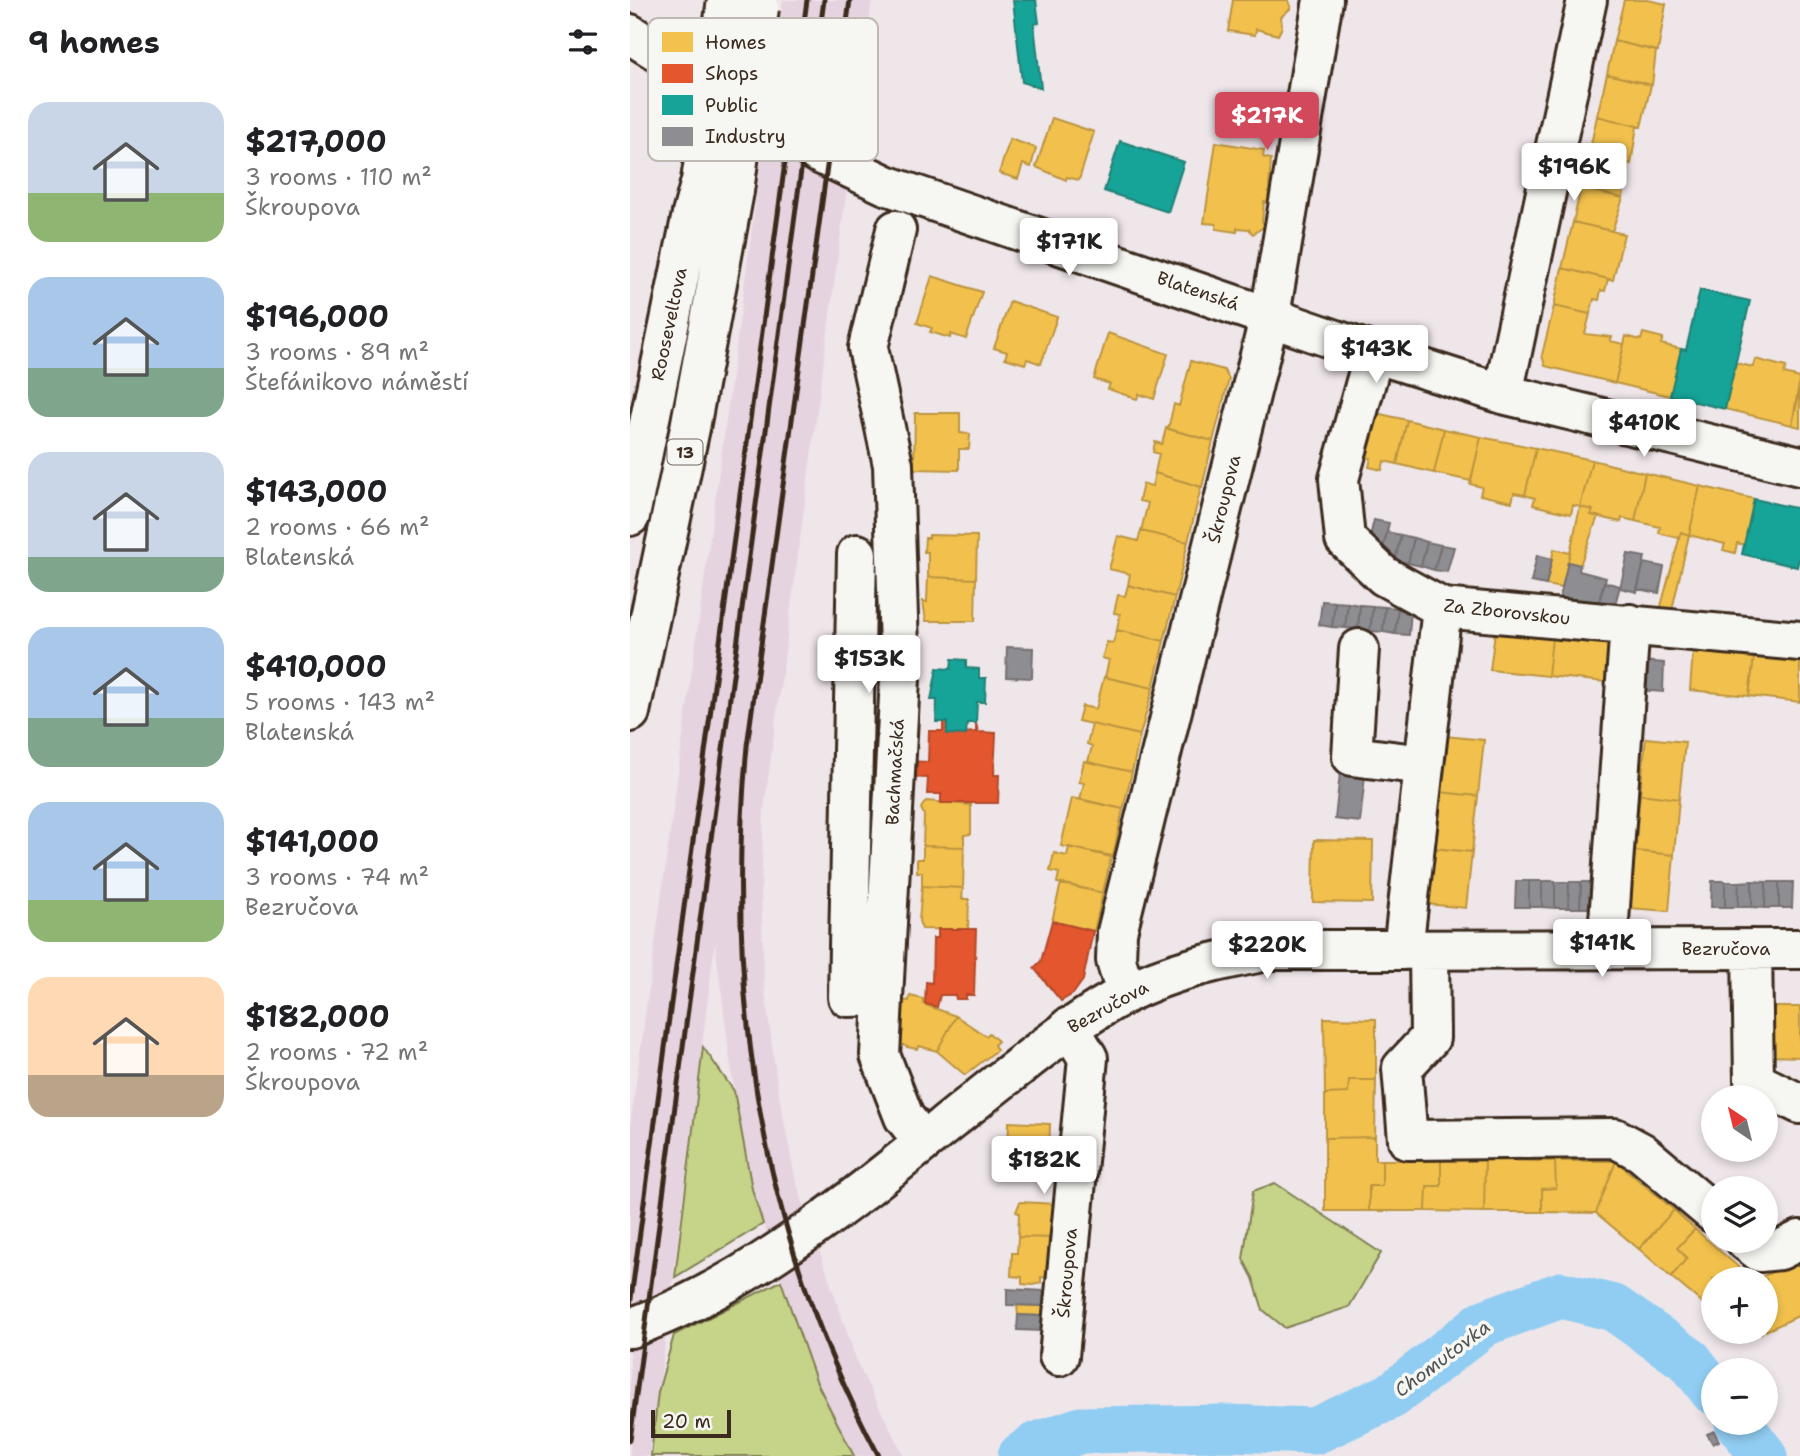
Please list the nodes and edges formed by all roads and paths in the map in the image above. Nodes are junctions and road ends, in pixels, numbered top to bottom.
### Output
1 (1323, 0) edge
2 (1587, 0) edge
3 (630, 34) edge
4 (648, 45) edge
5 (716, 161) edge
6 (835, 161) edge
7 (709, 195) junction
8 (896, 230) dead end
9 (1270, 315) junction
10 (1374, 353) junction
11 (1503, 394) junction
12 (630, 420) edge
13 (1800, 466) edge
14 (630, 516) edge
15 (857, 554) dead end
16 (1442, 608) junction
17 (1630, 624) junction
18 (1800, 641) edge
19 (1359, 649) dead end
20 (900, 678) junction
21 (854, 680) junction
22 (630, 712) edge
23 (1424, 765) junction
24 (1607, 949) junction
25 (1752, 949) junction
26 (1800, 949) edge
27 (1416, 950) junction
28 (1126, 993) junction
29 (882, 996) junction
30 (1069, 1027) junction
31 (1800, 1104) edge
32 (923, 1141) junction
33 (1701, 1203) edge
34 (1800, 1240) edge
35 (1778, 1250) edge
36 (630, 1328) edge
37 (1059, 1356) dead end

1 - 9 main road, Škroupova
2 - 11 main road
3 - 4 main road, Blatenská
5 - 7 main road, 13, bridge
6 - 9 main road, Blatenská
7 - 12 main road, Rooseveltova
7 - 14 main road, Rooseveltova / 13
7 - 22 main road, 13
8 - 20 main road, Bachmačská
9 - 10 main road, Blatenská
9 - 28 main road, Škroupova
10 - 11 main road, Blatenská
10 - 16 main road, Za Zborovskou
11 - 13 main road, Blatenská
15 - 21 main road
16 - 17 main road, Za Zborovskou
16 - 23 main road
17 - 18 main road, Za Zborovskou
17 - 24 main road
19 - 23 main road
20 - 21 main road
20 - 29 main road, Bachmačská
21 - 29 main road
23 - 27 main road
24 - 25 main road, Bezručova
24 - 27 main road, Bezručova
25 - 26 main road, Bezručova
25 - 31 main road
27 - 28 main road, Bezručova
27 - 33 main road
28 - 30 main road, Bezručova
29 - 32 main road, Bachmačská
30 - 32 main road, Bezručova
30 - 37 main road, Škroupova
32 - 36 main road, Bezručova
34 - 35 main road

